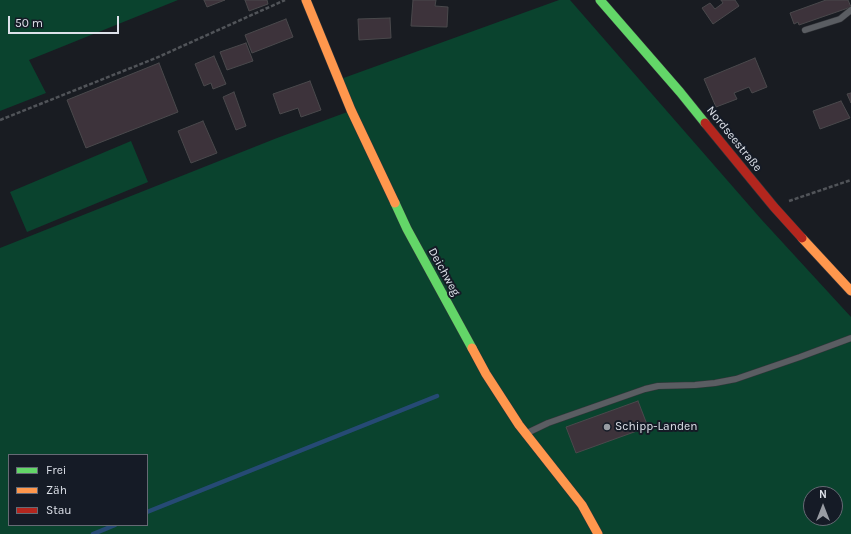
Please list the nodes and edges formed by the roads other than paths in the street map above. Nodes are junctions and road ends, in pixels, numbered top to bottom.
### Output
1 (306, 0) edge
2 (600, 0) edge
3 (851, 10) edge
4 (805, 30) dead end
5 (851, 291) edge
6 (851, 338) edge
7 (526, 434) junction
8 (598, 534) edge

1 - 7 street, Deichweg
2 - 5 street, Nordseestraße
3 - 4 lane
6 - 7 lane
7 - 8 street, Deichweg

